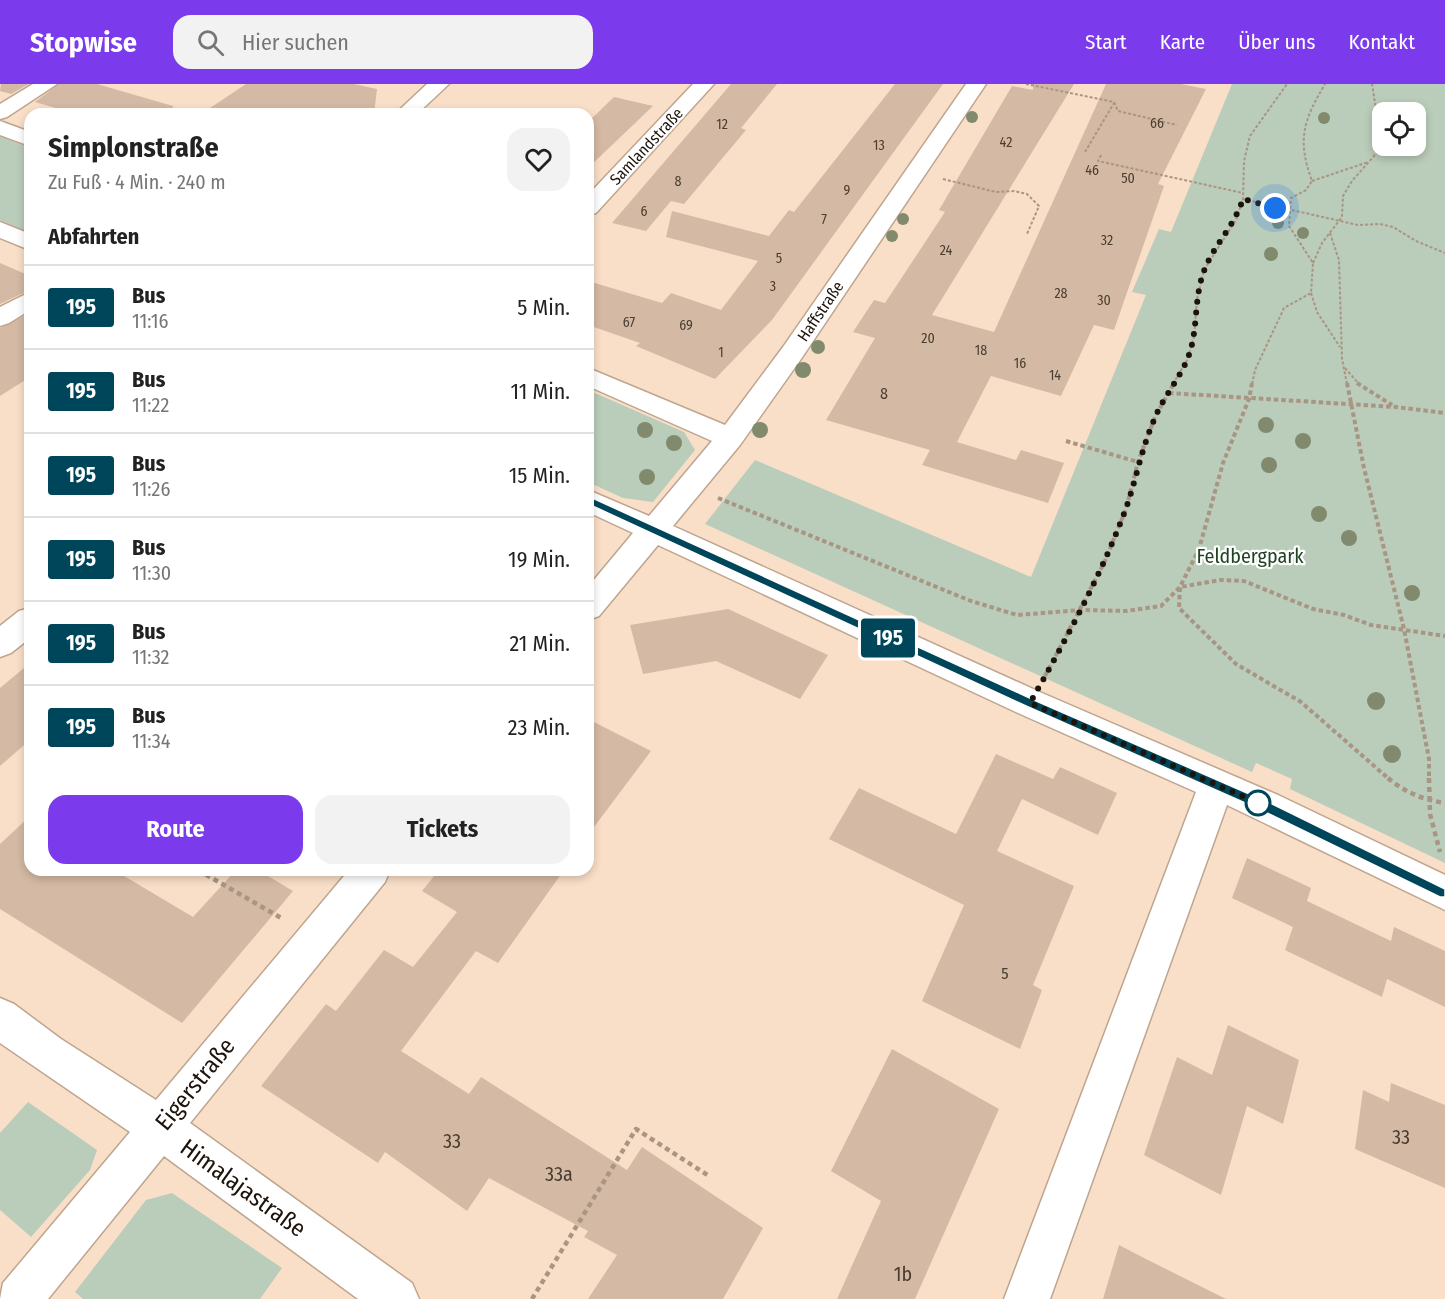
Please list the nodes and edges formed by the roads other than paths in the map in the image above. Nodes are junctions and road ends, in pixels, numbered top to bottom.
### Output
1 (47, 84) edge
2 (439, 84) edge
3 (705, 84) edge
4 (976, 84) edge
5 (412, 108) edge
6 (0, 112) edge
7 (0, 127) edge
8 (24, 137) edge
9 (594, 202) edge
10 (0, 229) edge
11 (24, 240) edge
12 (24, 303) edge
13 (0, 318) edge
14 (594, 379) edge
15 (730, 438) junction
16 (594, 503) edge
17 (653, 530) junction
18 (594, 601) edge
19 (24, 625) edge
20 (0, 644) edge
21 (1217, 784) junction
22 (367, 876) edge
23 (1445, 893) edge
24 (0, 1018) edge
25 (160, 1127) junction
26 (20, 1299) edge
27 (396, 1299) edge
28 (1027, 1299) edge

1 - 6 street
2 - 5 street
3 - 9 street, Samlandstraße
4 - 15 street, Haffstraße
7 - 8 street
10 - 11 street
12 - 13 street
14 - 15 street
15 - 17 street, Haffstraße
16 - 17 street
17 - 18 street
17 - 21 street
19 - 20 street
21 - 23 street
21 - 28 street
22 - 25 street, Eigerstraße
24 - 25 street, Himalajastraße
25 - 26 street, Eigerstraße
25 - 27 street, Himalajastraße

